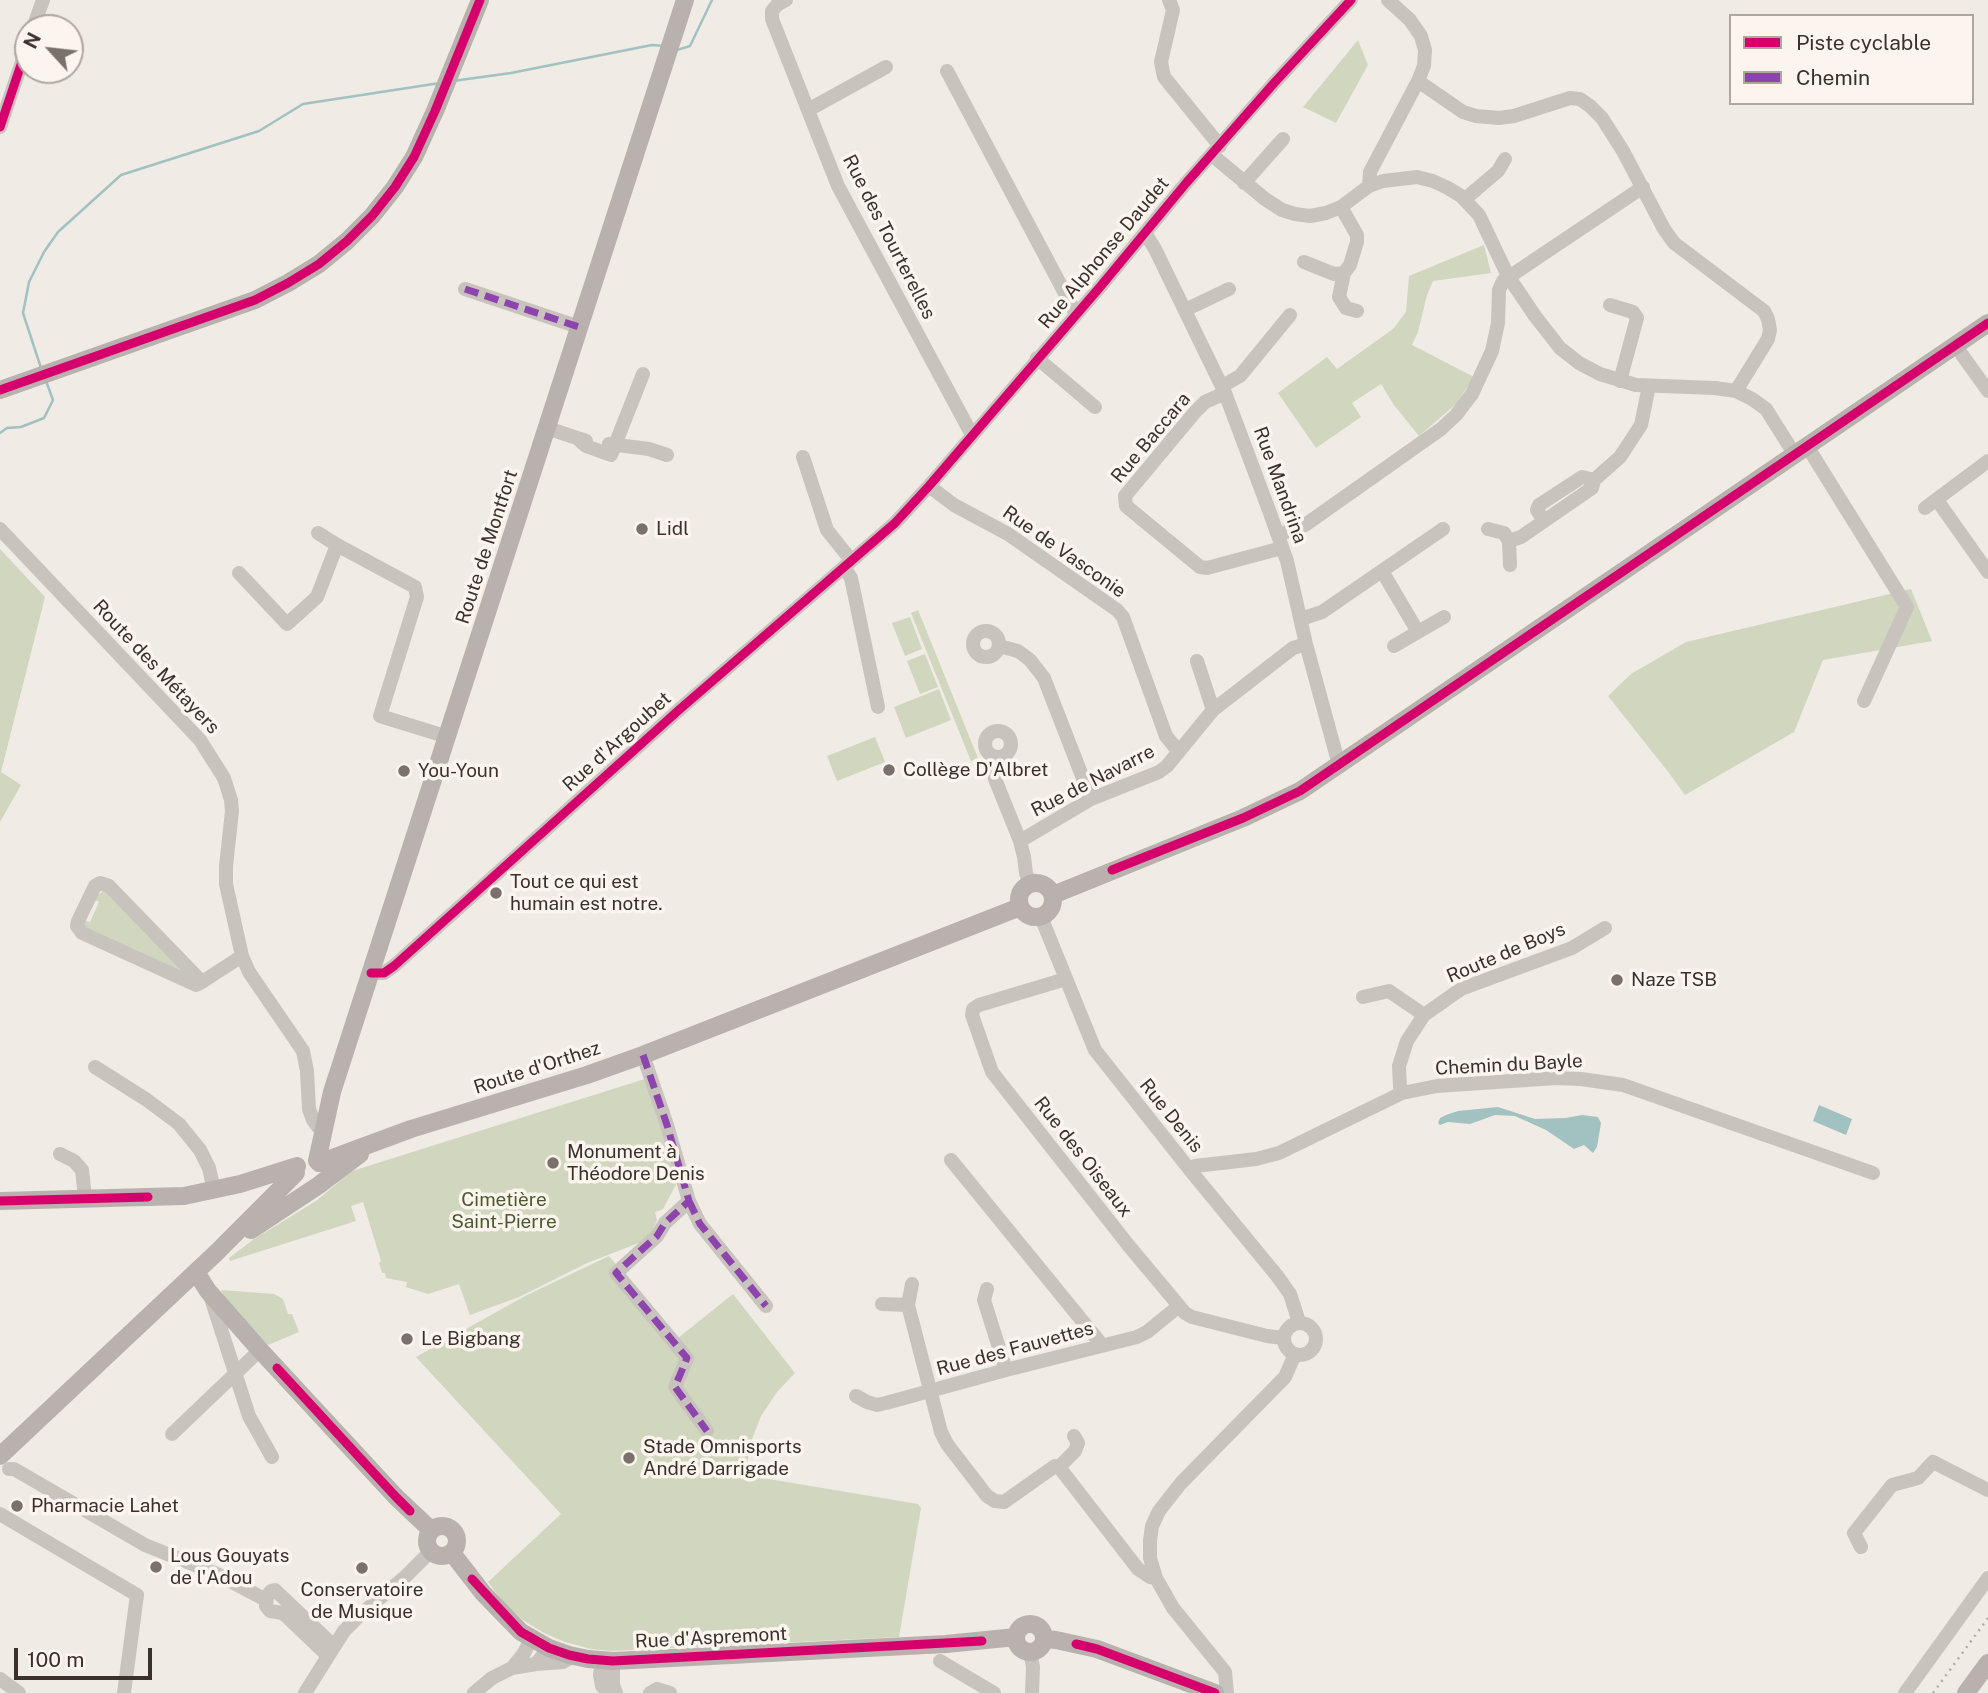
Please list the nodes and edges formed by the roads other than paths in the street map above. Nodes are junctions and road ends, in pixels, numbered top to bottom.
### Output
1 (480, 0) edge
2 (685, 0) edge
3 (786, 0) edge
4 (1169, 0) edge
5 (1351, 0) edge
6 (1388, 0) edge
7 (886, 67) dead end
8 (947, 71) dead end
9 (1418, 81) junction
10 (15, 84) edge
11 (808, 110) junction
12 (0, 127) edge
13 (1283, 139) dead end
14 (1216, 151) junction
15 (1505, 159) dead end
16 (1244, 183) junction
17 (1369, 186) junction
18 (1643, 187) junction
19 (1465, 199) junction
20 (1341, 207) junction
21 (1145, 233) junction
22 (1304, 262) dead end
23 (1344, 273) junction
24 (1508, 276) junction
25 (465, 289) dead end
26 (1228, 289) dead end
27 (1610, 305) dead end
28 (1185, 310) junction
29 (1357, 311) dead end
30 (1076, 314) junction
31 (1290, 315) dead end
32 (1988, 323) edge
33 (579, 327) junction
34 (1955, 345) junction
35 (1038, 358) junction
36 (643, 374) dead end
37 (1620, 381) junction
38 (1650, 386) junction
39 (0, 390) edge
40 (1223, 390) junction
41 (1736, 391) junction
42 (1988, 391) edge
43 (1095, 407) dead end
44 (547, 428) junction
45 (972, 435) junction
46 (616, 445) junction
47 (1801, 451) junction
48 (667, 455) dead end
49 (803, 457) dead end
50 (1988, 461) edge
51 (929, 486) junction
52 (0, 529) edge
53 (1443, 529) dead end
54 (1488, 529) dead end
55 (886, 530) joint
56 (318, 533) dead end
57 (1509, 541) junction
58 (1280, 542) junction
59 (337, 545) junction
60 (848, 563) junction
61 (1510, 565) dead end
62 (1382, 571) junction
63 (1988, 572) edge
64 (239, 573) dead end
65 (1444, 617) dead end
66 (1301, 619) junction
67 (1418, 632) junction
68 (1306, 644) junction
69 (999, 646) dead end
70 (1394, 646) dead end
71 (1197, 661) dead end
72 (1864, 702) dead end
73 (878, 708) dead end
74 (1213, 710) junction
75 (448, 737) junction
76 (1179, 752) junction
77 (994, 757) dead end
78 (1339, 765) junction
79 (1091, 799) junction
80 (1020, 841) junction
81 (1030, 884) junction
82 (1053, 895) junction
83 (1020, 907) junction
84 (1041, 917) junction
85 (1605, 928) dead end
86 (243, 956) junction
87 (371, 973) junction
88 (1066, 979) junction
89 (202, 982) junction
90 (1363, 998) dead end
91 (1424, 1015) junction
92 (643, 1055) junction
93 (95, 1067) dead end
94 (1402, 1093) junction
95 (327, 1106) junction
96 (318, 1127) junction
97 (60, 1154) dead end
98 (951, 1160) dead end
99 (1189, 1170) junction
100 (1873, 1173) dead end
101 (306, 1174) junction
102 (240, 1184) junction
103 (214, 1190) junction
104 (85, 1198) junction
105 (0, 1200) edge
106 (689, 1200) junction
107 (262, 1207) junction
108 (216, 1253) junction
109 (196, 1272) junction
110 (912, 1284) dead end
111 (987, 1289) dead end
112 (208, 1291) junction
113 (882, 1304) dead end
114 (766, 1306) dead end
115 (908, 1306) junction
116 (1179, 1306) junction
117 (1299, 1322) junction
118 (1283, 1338) junction
119 (1102, 1345) junction
120 (260, 1350) junction
121 (1295, 1354) junction
122 (1006, 1370) junction
123 (236, 1374) junction
124 (931, 1391) junction
125 (856, 1396) dead end
126 (707, 1431) dead end
127 (172, 1434) dead end
128 (1074, 1436) dead end
129 (272, 1457) dead end
130 (4, 1463) edge
131 (1059, 1467) junction
132 (1988, 1490) edge
133 (0, 1514) edge
134 (431, 1530) junction
135 (1151, 1533) junction
136 (1121, 1546) junction
137 (1861, 1547) dead end
138 (431, 1551) junction
139 (452, 1553) junction
140 (1156, 1577) junction
141 (1988, 1578) edge
142 (529, 1637) junction
143 (1016, 1637) junction
144 (1044, 1639) junction
145 (549, 1648) junction
146 (331, 1651) junction
147 (1030, 1652) junction
148 (573, 1656) junction
149 (608, 1660) junction
150 (940, 1661) dead end
151 (536, 1664) junction
152 (1988, 1664) edge
153 (512, 1668) junction
154 (0, 1679) edge
155 (481, 1690) edge
156 (19, 1693) edge
157 (124, 1693) edge
158 (305, 1693) edge
159 (609, 1693) edge
160 (616, 1693) edge
161 (650, 1693) edge
162 (670, 1693) edge
163 (994, 1693) edge
164 (1032, 1693) edge
165 (1214, 1693) edge
166 (1227, 1693) edge
167 (1905, 1693) edge
168 (1966, 1693) edge

1 - 39 main road
2 - 33 main road, Route de Montfort
3 - 11 street, Rue des Tourterelles
4 - 14 street
5 - 14 street, Rue Alphonse Daudet
6 - 9 street
7 - 11 street
8 - 30 street
9 - 17 street
9 - 18 street
10 - 12 street
11 - 45 street, Rue des Tourterelles
13 - 16 street
14 - 16 street
14 - 21 street, Rue Alphonse Daudet
15 - 19 street
16 - 20 street
17 - 19 street
17 - 20 street
18 - 24 street
18 - 41 street
19 - 24 street
20 - 23 street
21 - 28 street, Rue Mandrina
21 - 30 street, Rue Alphonse Daudet
22 - 23 street
23 - 29 street
24 - 37 street
24 - 58 street
25 - 33 street
26 - 28 street
27 - 37 street
28 - 40 street, Rue Mandrina
30 - 35 street, Rue Alphonse Daudet
31 - 40 street
32 - 34 main road
33 - 44 main road, Route de Montfort
34 - 42 street
34 - 47 main road
35 - 43 street
35 - 45 street, Rue Alphonse Daudet
36 - 46 street
37 - 38 street
38 - 41 street
38 - 57 street
40 - 58 street, Rue Mandrina
40 - 58 street, Rue Baccara
41 - 47 street
44 - 46 street
44 - 75 main road, Route de Montfort
45 - 51 street, Rue Alphonse Daudet
46 - 48 street
47 - 72 street
47 - 78 main road
49 - 60 street
50 - 63 street
51 - 55 street, Rue Alphonse Daudet
51 - 76 street, Rue de Vasconie
52 - 86 street, Route des Métayers
53 - 62 street
54 - 57 street
55 - 60 street, Rue d'Argoubet
56 - 59 street
57 - 61 street
58 - 66 street, Rue Mandrina
59 - 64 street
59 - 75 street
60 - 73 street
60 - 87 street, Rue d'Argoubet
62 - 66 street
62 - 67 street
65 - 67 street
66 - 68 street, Rue Mandrina
67 - 70 street
68 - 74 street, Rue de Navarre
68 - 78 street, Rue Mandrina
69 - 79 street
71 - 74 street
74 - 76 street, Rue de Navarre
75 - 87 main road, Route de Montfort
76 - 79 street, Rue de Navarre
77 - 80 street
78 - 82 main road
79 - 80 street, Rue de Navarre
80 - 81 street
81 - 82 main road
81 - 83 main road
82 - 84 main road
83 - 84 main road
83 - 92 main road, Route d'Orthez
84 - 88 street, Rue Denis
85 - 91 street, Route de Boys
86 - 89 street
86 - 96 street, Route des Métayers
87 - 95 main road, Route de Montfort
88 - 99 street, Rue Denis
88 - 116 street, Rue des Oiseaux
89 - 89 street
90 - 91 street
91 - 94 street, Route de Boys
92 - 101 main road, Route d'Orthez
92 - 106 street
93 - 103 street
94 - 99 street, Chemin du Bayle
94 - 100 street, Chemin du Bayle
95 - 96 main road, Route de Montfort
95 - 101 main road, Route de Montfort
96 - 101 main road, Route de Montfort
97 - 104 street
98 - 119 street
99 - 117 street, Rue Denis
101 - 102 main road
101 - 107 main road
101 - 108 main road
102 - 103 main road
102 - 107 main road
103 - 104 main road
104 - 105 main road
106 - 114 street
106 - 126 street
107 - 108 main road
108 - 109 main road
109 - 112 main road
109 - 130 main road
110 - 115 street
111 - 122 street
112 - 120 main road
112 - 123 street
113 - 115 street
115 - 124 street
116 - 118 street, Rue des Oiseaux
116 - 119 street, Rue des Fauvettes
117 - 118 street
117 - 121 street
118 - 121 street
119 - 122 street, Rue des Fauvettes
120 - 123 street
120 - 134 main road
121 - 135 street
122 - 124 street, Rue des Fauvettes
123 - 127 street
123 - 129 street
124 - 125 street
124 - 131 street, Rue des Fauvettes
128 - 131 street, Rue des Fauvettes
130 - 146 street
131 - 136 street
132 - 137 street
133 - 157 street
134 - 138 main road
134 - 139 main road
135 - 136 street
135 - 140 street
136 - 140 street
138 - 139 main road
138 - 146 street
139 - 142 main road, Rue d'Aspremont
140 - 166 street
141 - 167 street
142 - 145 main road, Rue d'Aspremont
142 - 153 street
143 - 144 main road
143 - 147 main road
143 - 149 main road, Rue d'Aspremont
144 - 147 main road
144 - 165 main road
145 - 148 main road, Rue d'Aspremont
145 - 151 street
146 - 158 street
147 - 164 street
148 - 149 main road, Rue d'Aspremont
148 - 151 street
149 - 159 street
149 - 160 street
150 - 163 street
151 - 153 street
152 - 168 main road
153 - 155 street
154 - 156 street
161 - 162 street

